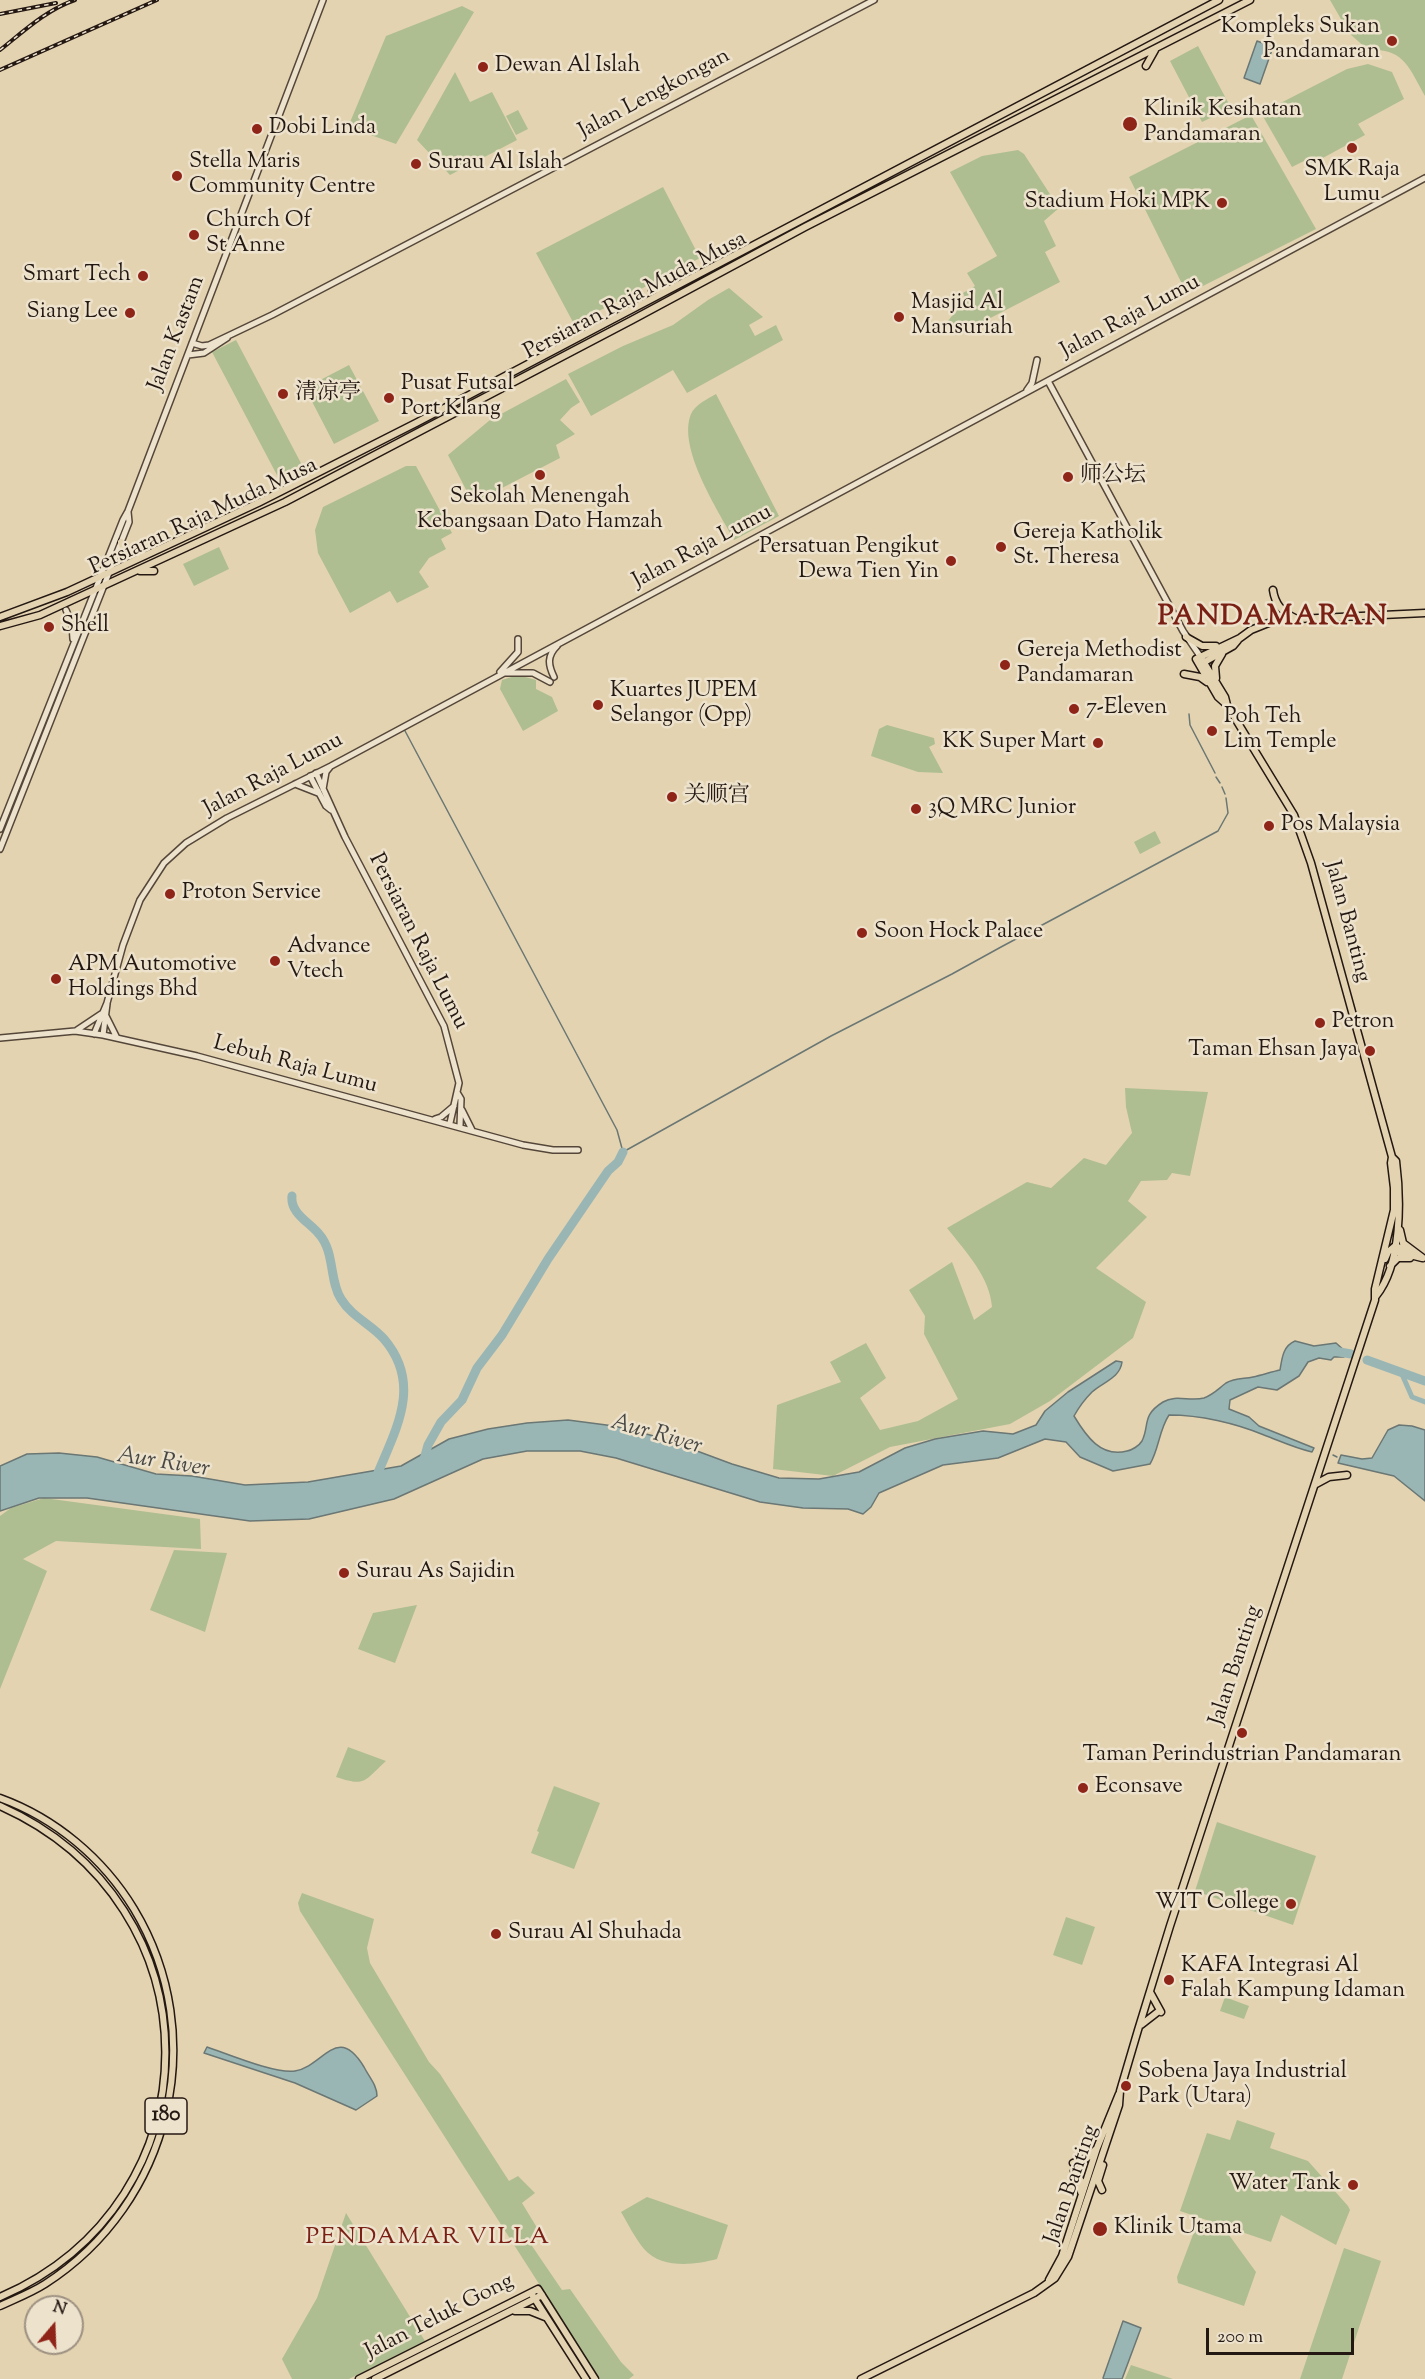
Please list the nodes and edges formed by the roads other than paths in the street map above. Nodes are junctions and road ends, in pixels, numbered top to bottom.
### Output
1 (323, 0) edge
2 (874, 0) edge
3 (1220, 0) edge
4 (1250, 0) edge
5 (1156, 49) junction
6 (1146, 66) dead end
7 (1425, 178) edge
8 (671, 289) junction
9 (652, 290) dead end
10 (228, 337) junction
11 (192, 343) junction
12 (188, 355) junction
13 (1037, 360) dead end
14 (1048, 381) junction
15 (1024, 394) junction
16 (128, 511) junction
17 (121, 542) junction
18 (147, 555) junction
19 (136, 570) junction
20 (154, 571) dead end
21 (109, 573) junction
22 (99, 577) junction
23 (103, 586) junction
24 (93, 590) junction
25 (1273, 590) dead end
26 (66, 610) dead end
27 (1425, 613) edge
28 (0, 617) edge
29 (1297, 619) junction
30 (0, 626) edge
31 (1186, 637) junction
32 (518, 639) dead end
33 (73, 640) junction
34 (560, 643) junction
35 (1223, 649) junction
36 (1200, 661) junction
37 (1184, 674) dead end
38 (496, 675) junction
39 (1213, 683) junction
40 (331, 766) junction
41 (313, 775) junction
42 (294, 784) junction
43 (321, 791) junction
44 (0, 830) edge
45 (0, 849) edge
46 (103, 1014) junction
47 (75, 1031) junction
48 (94, 1034) junction
49 (102, 1035) junction
50 (0, 1038) edge
51 (117, 1038) junction
52 (458, 1094) junction
53 (454, 1106) junction
54 (461, 1108) junction
55 (434, 1120) junction
56 (450, 1123) junction
57 (460, 1126) junction
58 (472, 1130) junction
59 (578, 1150) dead end
60 (1397, 1220) junction
61 (1394, 1249) junction
62 (1420, 1257) edge
63 (1390, 1267) junction
64 (1381, 1270) junction
65 (1376, 1296) junction
66 (1347, 1475) dead end
67 (1316, 1484) junction
68 (0, 1798) edge
69 (0, 1806) edge
70 (1149, 1992) junction
71 (1138, 2030) junction
72 (1101, 2149) junction
73 (1073, 2163) dead end
74 (1074, 2171) dead end
75 (1102, 2190) dead end
76 (1081, 2199) junction
77 (1047, 2283) junction
78 (530, 2292) junction
79 (540, 2292) junction
80 (0, 2297) edge
81 (535, 2299) junction
82 (0, 2306) edge
83 (512, 2310) junction
84 (546, 2317) junction
85 (359, 2379) edge
86 (375, 2379) edge
87 (586, 2379) edge
88 (595, 2379) edge
89 (861, 2379) edge

1 - 11 street, Jalan Kastam
2 - 10 street, Jalan Lengkongan
3 - 8 main road, Persiaran Raja Muda Musa
4 - 5 main road, Persiaran Raja Muda Musa
5 - 6 main road
5 - 19 main road, Persiaran Raja Muda Musa
7 - 14 street, Jalan Raja Lumu
8 - 9 main road
8 - 18 main road, Persiaran Raja Muda Musa
10 - 11 street, Jalan Lengkongan
10 - 12 street, Jalan Lengkongan
11 - 12 street, Jalan Kastam
12 - 16 street, Jalan Kastam
13 - 15 street
14 - 15 street, Jalan Raja Lumu
14 - 31 street
15 - 34 street, Jalan Raja Lumu
16 - 17 street, Jalan Kastam
16 - 22 street, Jalan Kastam
17 - 18 main road
17 - 21 street, Jalan Kastam
18 - 21 main road, Persiaran Raja Muda Musa
19 - 20 main road
19 - 23 main road, Persiaran Raja Muda Musa
21 - 22 main road, Persiaran Raja Muda Musa
21 - 23 street, Jalan Kastam
22 - 24 street, Jalan Kastam
22 - 28 main road, Persiaran Raja Muda Musa
23 - 24 main road, Persiaran Raja Muda Musa
23 - 45 street, Jalan Kastam
24 - 30 main road, Persiaran Raja Muda Musa
24 - 33 street, Jalan Kastam
25 - 29 main road
26 - 33 street
27 - 29 main road
29 - 35 main road
31 - 35 main road
31 - 36 street
32 - 38 street
33 - 44 street, Jalan Kastam
34 - 38 street, Jalan Raja Lumu
34 - 38 street
35 - 36 main road
35 - 39 main road
36 - 39 main road, Jalan Banting
37 - 39 main road
38 - 40 street, Jalan Raja Lumu
39 - 60 main road, Jalan Banting
40 - 41 street, Jalan Raja Lumu
40 - 43 street
41 - 42 street, Jalan Raja Lumu
41 - 43 street, Persiaran Raja Lumu
42 - 43 street
42 - 46 street, Jalan Raja Lumu
43 - 52 street, Persiaran Raja Lumu
46 - 47 street
46 - 48 street
46 - 49 street
46 - 51 street
47 - 48 street, Lebuh Raja Lumu
47 - 50 street, Lebuh Raja Lumu
48 - 49 street, Lebuh Raja Lumu
49 - 51 street, Lebuh Raja Lumu
51 - 55 street, Lebuh Raja Lumu
52 - 53 street
52 - 54 street, Persiaran Raja Lumu
53 - 55 street
53 - 56 street
54 - 57 street
54 - 58 street
55 - 56 street, Lebuh Raja Lumu
56 - 57 street, Lebuh Raja Lumu
57 - 58 street, Lebuh Raja Lumu
58 - 59 street, Lebuh Raja Lumu
60 - 61 main road
60 - 62 main road
60 - 64 main road, Jalan Banting
61 - 62 main road
61 - 63 main road
61 - 64 main road
62 - 63 main road
63 - 65 main road
64 - 65 main road, Jalan Banting
65 - 67 main road, Jalan Banting
66 - 67 main road
67 - 70 main road, Jalan Banting
68 - 82 main road, 180
69 - 80 main road, 180
70 - 71 main road, Jalan Banting
70 - 71 main road
71 - 72 main road, Jalan Banting
72 - 73 main road
72 - 75 main road
72 - 76 main road, Jalan Banting
72 - 77 main road, Jalan Banting
74 - 76 main road
76 - 77 main road, Jalan Banting
77 - 89 main road, Jalan Banting
78 - 79 main road, Jalan Teluk Gong
78 - 81 main road
78 - 85 main road, Jalan Teluk Gong
79 - 81 main road, Jalan Teluk Gong
79 - 88 main road
81 - 83 main road, Jalan Teluk Gong
81 - 84 main road
83 - 84 main road
83 - 86 main road, Jalan Teluk Gong
84 - 87 main road

